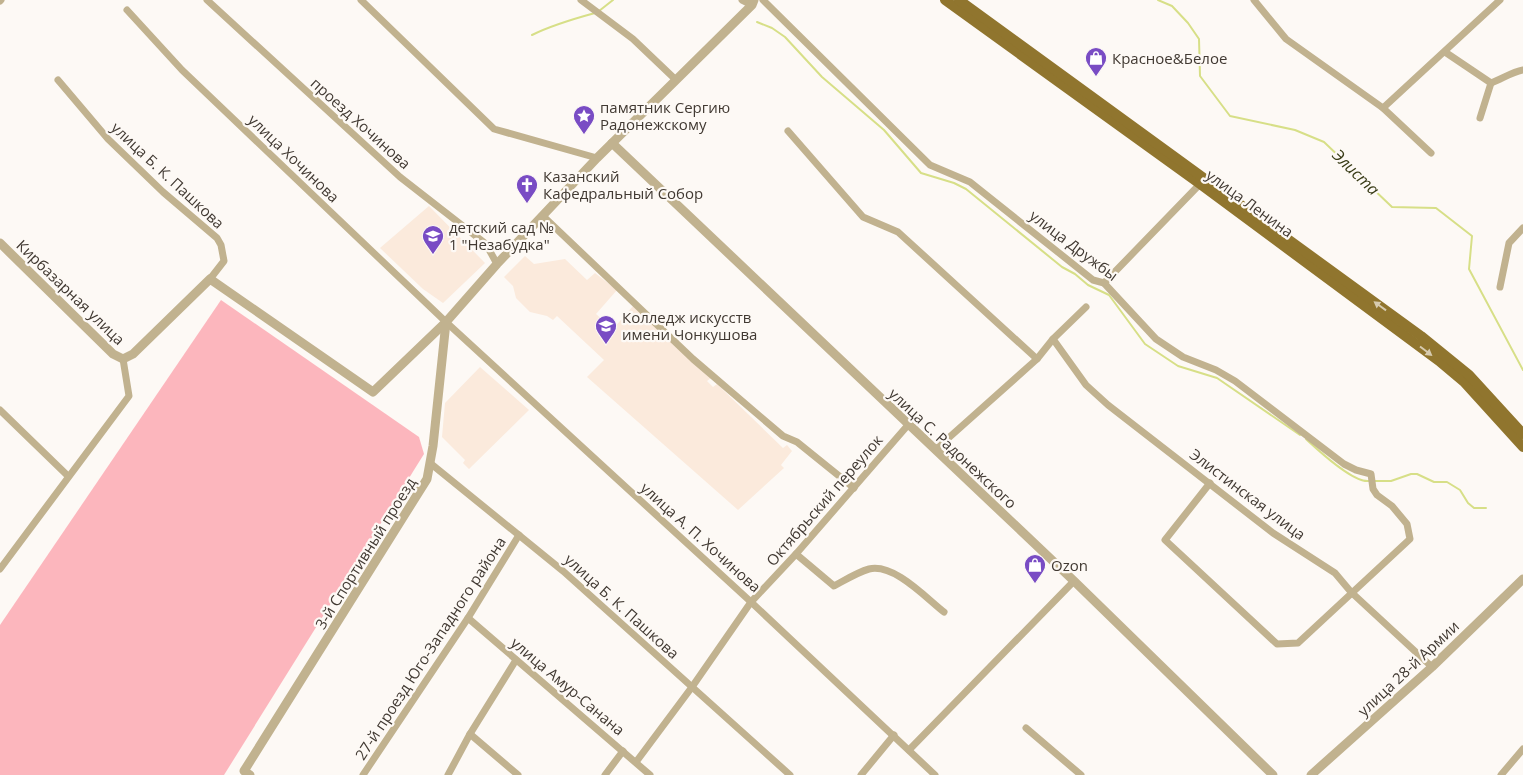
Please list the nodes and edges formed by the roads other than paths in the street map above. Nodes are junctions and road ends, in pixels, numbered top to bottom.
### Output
1 (207, 0) edge
2 (361, 0) edge
3 (581, 0) edge
4 (742, 0) edge
5 (763, 0) edge
6 (945, 0) edge
7 (959, 0) edge
8 (1254, 0) edge
9 (1500, 0) edge
10 (753, 2) edge
11 (126, 10) dead end
12 (1445, 52) junction
13 (1523, 70) edge
14 (58, 80) dead end
15 (676, 80) junction
16 (1491, 83) junction
17 (1383, 108) junction
18 (1480, 118) dead end
19 (788, 131) dead end
20 (612, 143) junction
21 (1431, 154) dead end
22 (598, 158) junction
23 (1200, 184) junction
24 (543, 216) junction
25 (1523, 228) edge
26 (0, 243) edge
27 (497, 264) junction
28 (210, 280) junction
29 (1104, 283) junction
30 (1500, 287) dead end
31 (1086, 307) dead end
32 (446, 322) junction
33 (1053, 339) junction
34 (123, 359) junction
35 (1037, 359) junction
36 (0, 410) edge
37 (908, 425) junction
38 (1523, 434) edge
39 (1523, 448) edge
40 (935, 450) junction
41 (430, 464) junction
42 (68, 476) junction
43 (1210, 483) junction
44 (854, 488) junction
45 (519, 535) junction
46 (796, 554) junction
47 (0, 569) edge
48 (1523, 579) edge
49 (1074, 581) junction
50 (1352, 592) junction
51 (751, 602) junction
52 (944, 612) dead end
53 (468, 618) junction
54 (516, 660) junction
55 (1432, 667) junction
56 (692, 687) junction
57 (1026, 728) dead end
58 (470, 734) junction
59 (894, 735) junction
60 (1523, 749) edge
61 (909, 750) junction
62 (624, 751) junction
63 (636, 762) junction
64 (246, 774) edge
65 (363, 775) edge
66 (448, 775) edge
67 (518, 775) edge
68 (605, 775) edge
69 (650, 775) edge
70 (790, 775) edge
71 (862, 775) edge
72 (935, 775) edge
73 (1081, 775) edge
74 (1272, 775) edge
75 (1311, 775) edge
76 (1501, 775) edge

1 - 27 street, проезд Хочинова
2 - 22 street
3 - 15 street
4 - 10 street
5 - 29 street, улица Дружбы
6 - 23 main road, улица Ленина
38 -> 7 main road, улица Ленина
8 - 17 street
9 - 12 street
10 - 15 street
11 - 32 street, улица Хочинова
12 - 16 street
12 - 17 street
13 - 16 street
14 - 28 street, улица Б. К. Пашкова
15 - 20 street
16 - 18 street
17 - 21 street
19 - 35 street
20 - 22 street
20 - 37 street, улица С. Радонежского
22 - 24 street
23 - 29 street
23 -> 39 main road, улица Ленина
24 - 27 street
24 - 44 street
25 - 30 street
26 - 34 street, Кирбазарная улица
27 - 32 street
28 - 32 street
28 - 34 street
29 - 50 street, улица Дружбы
31 - 33 street
32 - 41 street, 3-й Спортивный проезд
32 - 51 street, улица А. П. Хочинова
33 - 35 street
33 - 43 street, Элистинская улица
34 - 42 street
35 - 40 street
36 - 42 street
37 - 40 street, улица С. Радонежского
37 - 44 street, Октябрьский переулок
40 - 49 street, улица С. Радонежского
41 - 45 street, улица Б. К. Пашкова
41 - 64 street, 3-й Спортивный проезд
42 - 47 street
43 - 50 street, Элистинская улица
43 - 50 street
44 - 46 street, Октябрьский переулок
45 - 53 street, 27-й проезд Юго-Западного района
45 - 56 street, улица Б. К. Пашкова
46 - 51 street, Октябрьский переулок
46 - 52 street
48 - 55 street, улица 28-й Армии
49 - 61 street
49 - 74 street, улица С. Радонежского
50 - 55 street, Элистинская улица
51 - 56 street, Октябрьский переулок
51 - 59 street, улица А. П. Хочинова
53 - 54 street, улица Амур-Санана
53 - 65 street, 27-й проезд Юго-Западного района
54 - 58 street
54 - 62 street, улица Амур-Санана
55 - 75 street, улица 28-й Армии
56 - 63 street, Октябрьский переулок
56 - 70 street, улица Б. К. Пашкова
57 - 73 street
58 - 66 street
58 - 67 street
59 - 61 street, улица А. П. Хочинова
59 - 71 street
60 - 76 street
61 - 72 street, улица А. П. Хочинова
62 - 63 street, улица Амур-Санана
62 - 68 street
63 - 69 street, улица Амур-Санана

